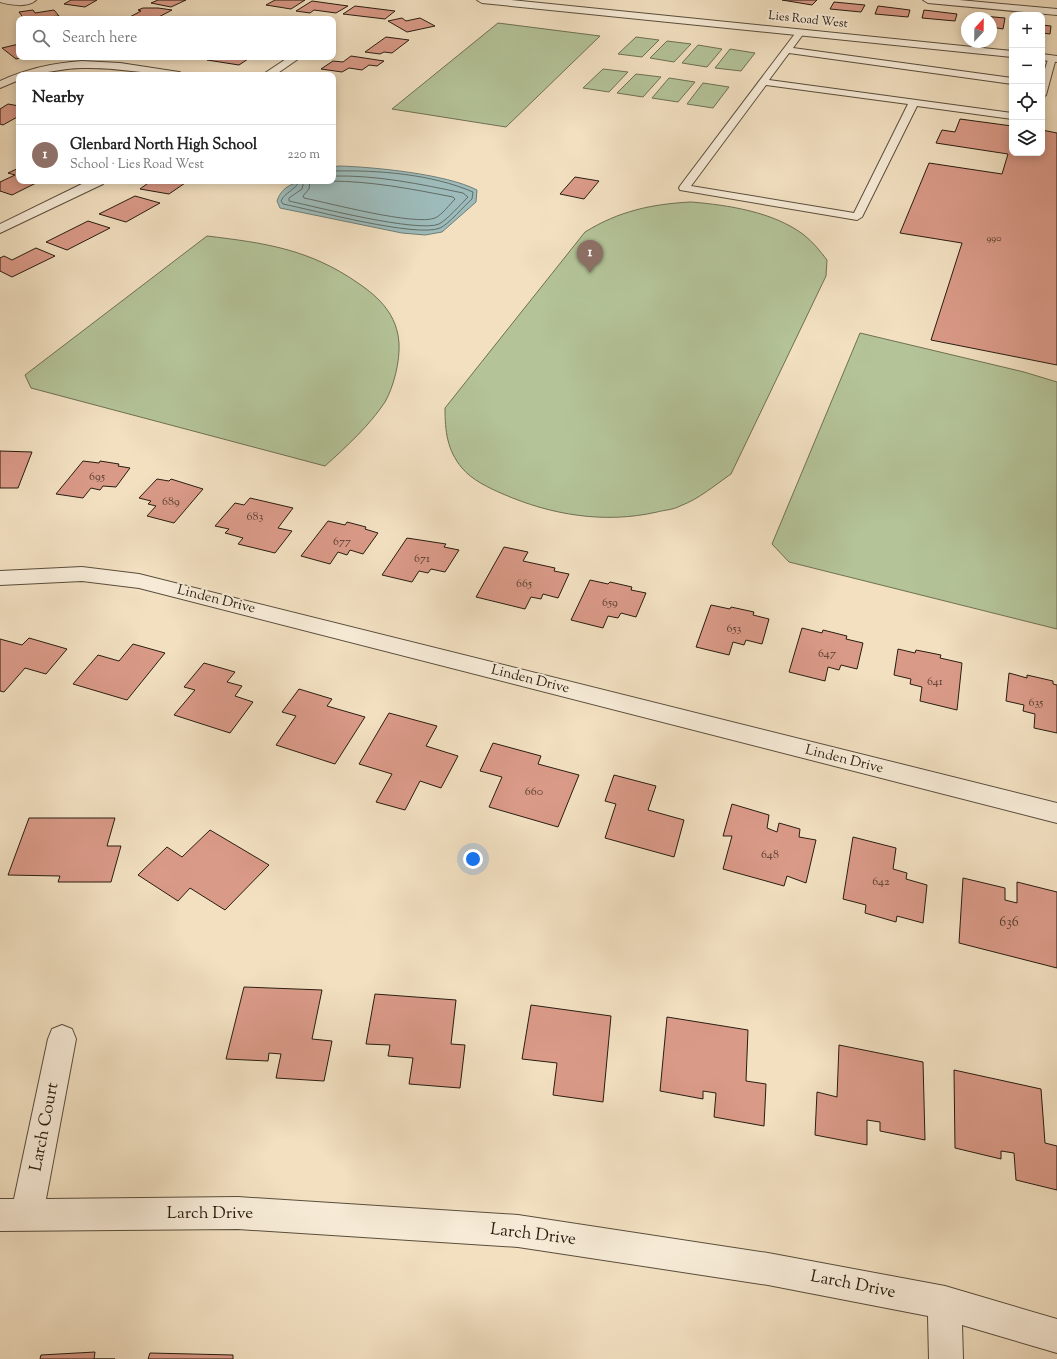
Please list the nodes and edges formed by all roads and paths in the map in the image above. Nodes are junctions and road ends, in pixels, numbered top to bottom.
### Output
1 (3, 0) edge
2 (31, 0) edge
3 (482, 0) edge
4 (928, 0) edge
5 (1057, 12) edge
6 (800, 33) junction
7 (787, 50) junction
8 (1009, 54) edge
9 (1050, 58) edge
10 (291, 60) edge
11 (35, 72) edge
12 (158, 72) edge
13 (273, 72) edge
14 (16, 77) edge
15 (1045, 80) edge
16 (1009, 81) edge
17 (764, 82) junction
18 (1057, 82) edge
19 (1045, 84) edge
20 (0, 85) edge
21 (914, 102) junction
22 (1009, 116) edge
23 (92, 184) edge
24 (0, 229) edge
25 (0, 578) edge
26 (1057, 813) edge
27 (62, 1039) dead end
28 (14, 1215) edge
29 (945, 1303) junction
30 (1057, 1336) edge
31 (946, 1359) edge

1 - 2 street
3 - 6 street, Lies Road West
4 - 5 street
6 - 7 lane
6 - 8 street, Lies Road West
7 - 16 lane
7 - 17 lane
9 - 15 lane
10 - 13 street
11 - 12 street
14 - 20 street
17 - 21 lane
17 - 21 lane
18 - 19 lane
21 - 22 lane
23 - 24 street
25 - 26 street, Linden Drive
27 - 28 street, Larch Court
28 - 29 street, Larch Drive
29 - 30 street, Larch Drive
29 - 31 street

